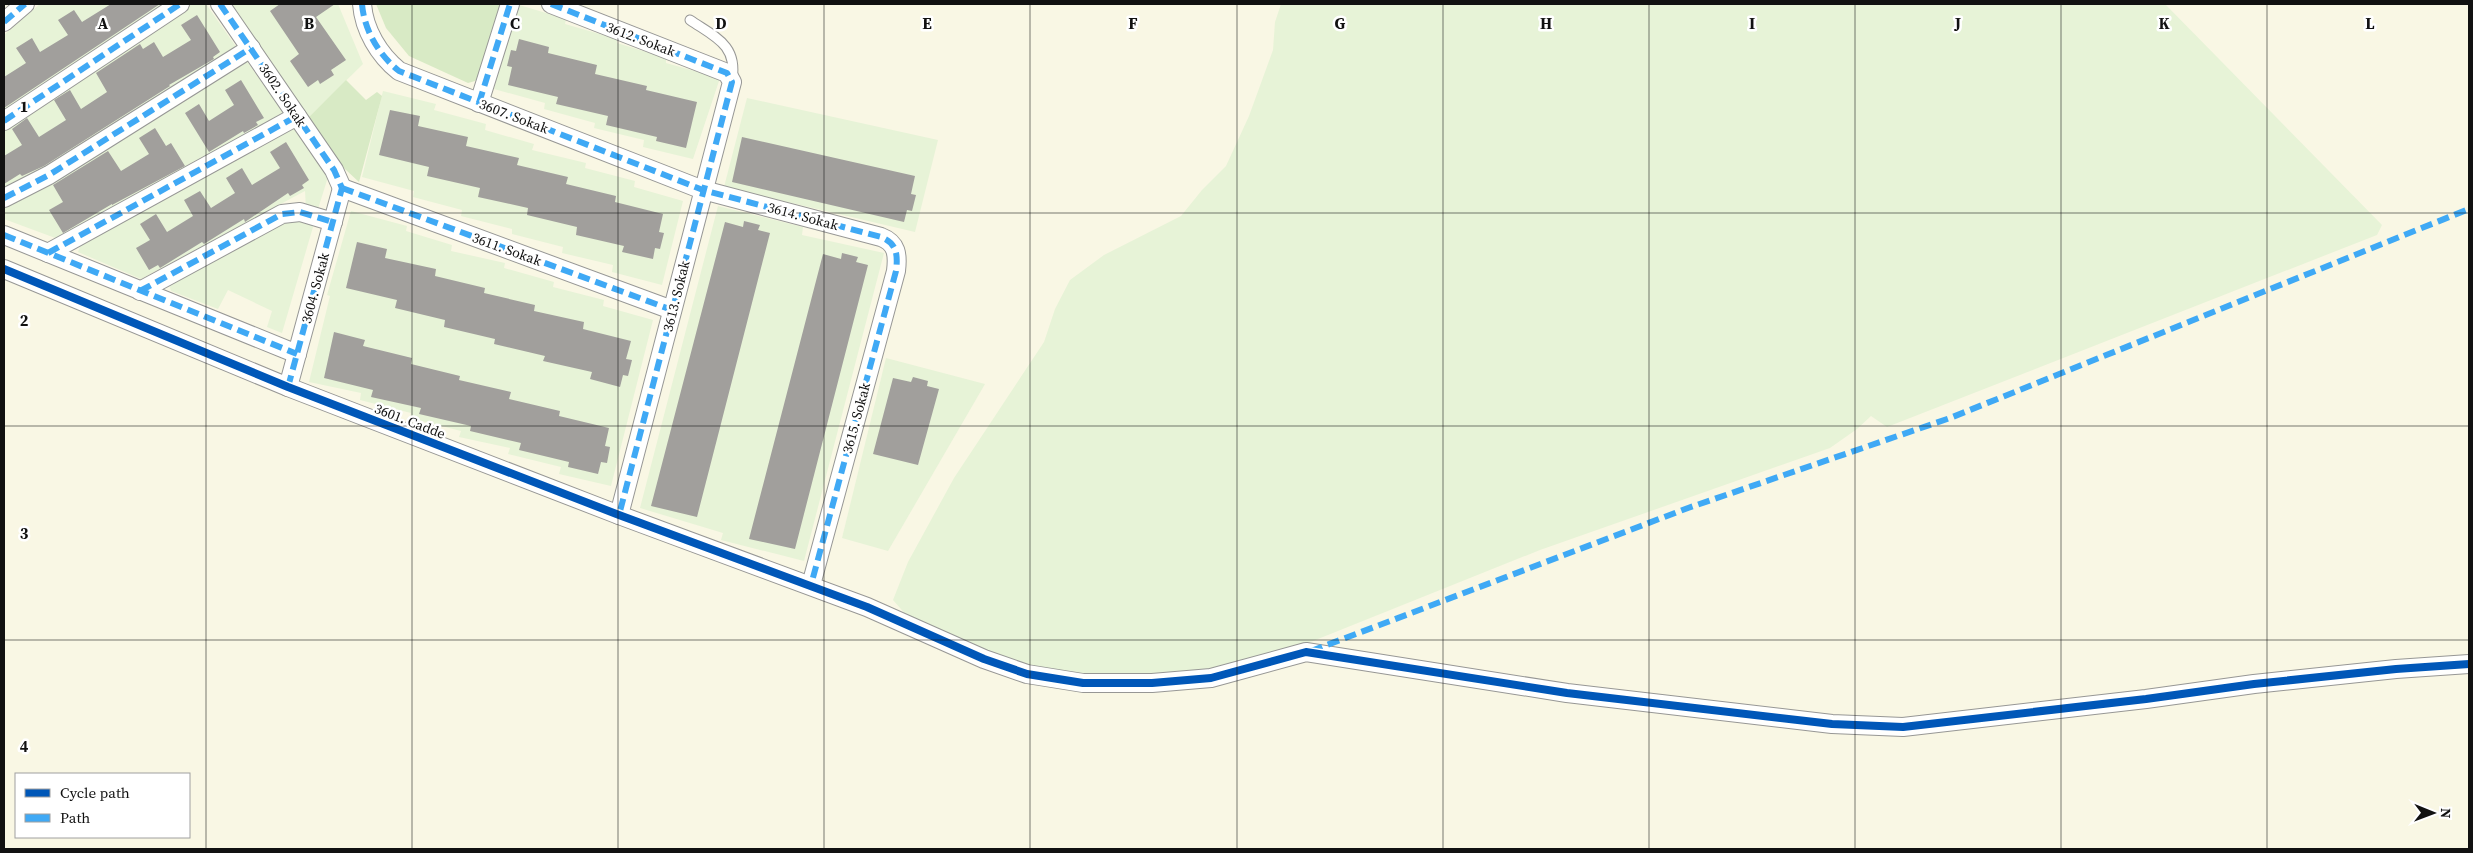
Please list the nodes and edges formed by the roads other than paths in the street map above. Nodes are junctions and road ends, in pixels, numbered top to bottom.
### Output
1 (25, 4) edge
2 (180, 4) edge
3 (220, 4) edge
4 (362, 4) edge
5 (510, 4) edge
6 (551, 4) edge
7 (690, 20) dead end
8 (4, 22) edge
9 (251, 48) junction
10 (731, 79) junction
11 (479, 103) junction
12 (297, 116) junction
13 (4, 121) edge
14 (342, 188) junction
15 (703, 190) junction
16 (4, 198) edge
17 (332, 222) junction
18 (4, 235) edge
19 (896, 251) joint
20 (48, 253) junction
21 (4, 269) edge
22 (140, 291) junction
23 (672, 310) junction
24 (297, 354) junction
25 (288, 387) junction
26 (619, 515) junction
27 (812, 585) junction
28 (2469, 664) edge

1 - 8 street
2 - 13 street
3 - 9 street, 3602. Sokak
4 - 11 street, 3607. Sokak
5 - 11 street
6 - 10 street, 3612. Sokak
7 - 10 lane
9 - 12 street, 3602. Sokak
9 - 16 street
10 - 15 street, 3613. Sokak
11 - 15 street, 3607. Sokak
12 - 14 street, 3602. Sokak
12 - 20 street
14 - 17 street, 3604. Sokak
14 - 23 street, 3611. Sokak
15 - 19 street, 3614. Sokak
15 - 23 street, 3613. Sokak
17 - 22 street
17 - 24 street, 3604. Sokak
18 - 20 street
19 - 27 street, 3615. Sokak
20 - 22 street
21 - 25 street, 3601. Cadde
22 - 24 street
23 - 26 street, 3613. Sokak
24 - 25 street, 3604. Sokak
25 - 26 street, 3601. Cadde
26 - 27 street, 3601. Cadde
27 - 28 street, 3601. Cadde

